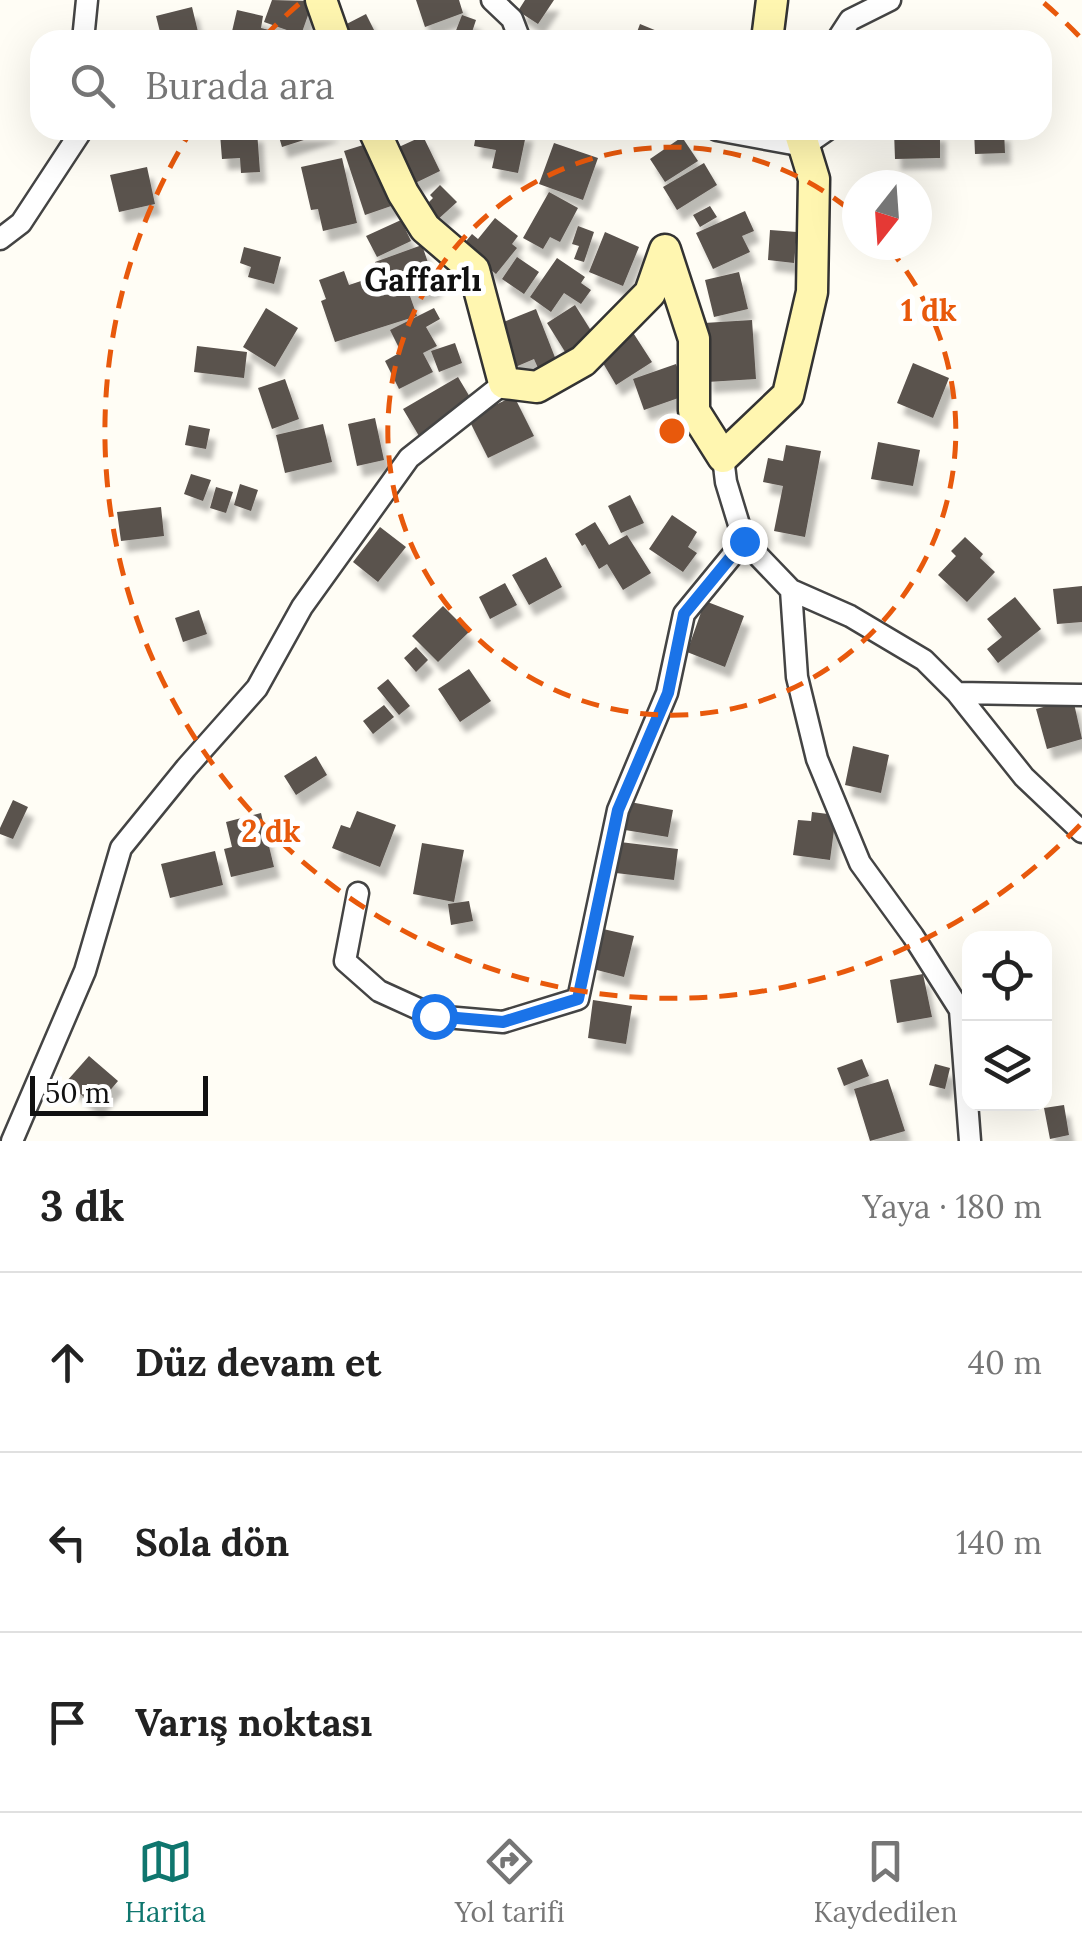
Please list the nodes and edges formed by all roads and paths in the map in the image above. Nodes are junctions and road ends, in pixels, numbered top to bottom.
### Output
1 (87, 0) edge
2 (321, 0) edge
3 (492, 0) edge
4 (772, 0) edge
5 (890, 0) edge
6 (84, 30) edge
7 (331, 30) edge
8 (516, 30) edge
9 (768, 30) edge
10 (844, 30) edge
11 (75, 140) edge
12 (379, 140) edge
13 (810, 140) edge
14 (0, 239) edge
15 (504, 384) junction
16 (722, 457) junction
17 (744, 541) junction
18 (790, 590) junction
19 (957, 693) junction
20 (1082, 696) edge
21 (1082, 832) edge
22 (358, 893) dead end
23 (12, 1141) edge
24 (970, 1141) edge

1 - 6 street
2 - 7 street
3 - 8 street
4 - 9 street
5 - 10 street
11 - 14 street
12 - 15 street
13 - 16 street
15 - 16 street
15 - 23 street
16 - 17 street
17 - 18 street
17 - 22 street
18 - 19 street
18 - 24 street
19 - 20 street
19 - 21 street

